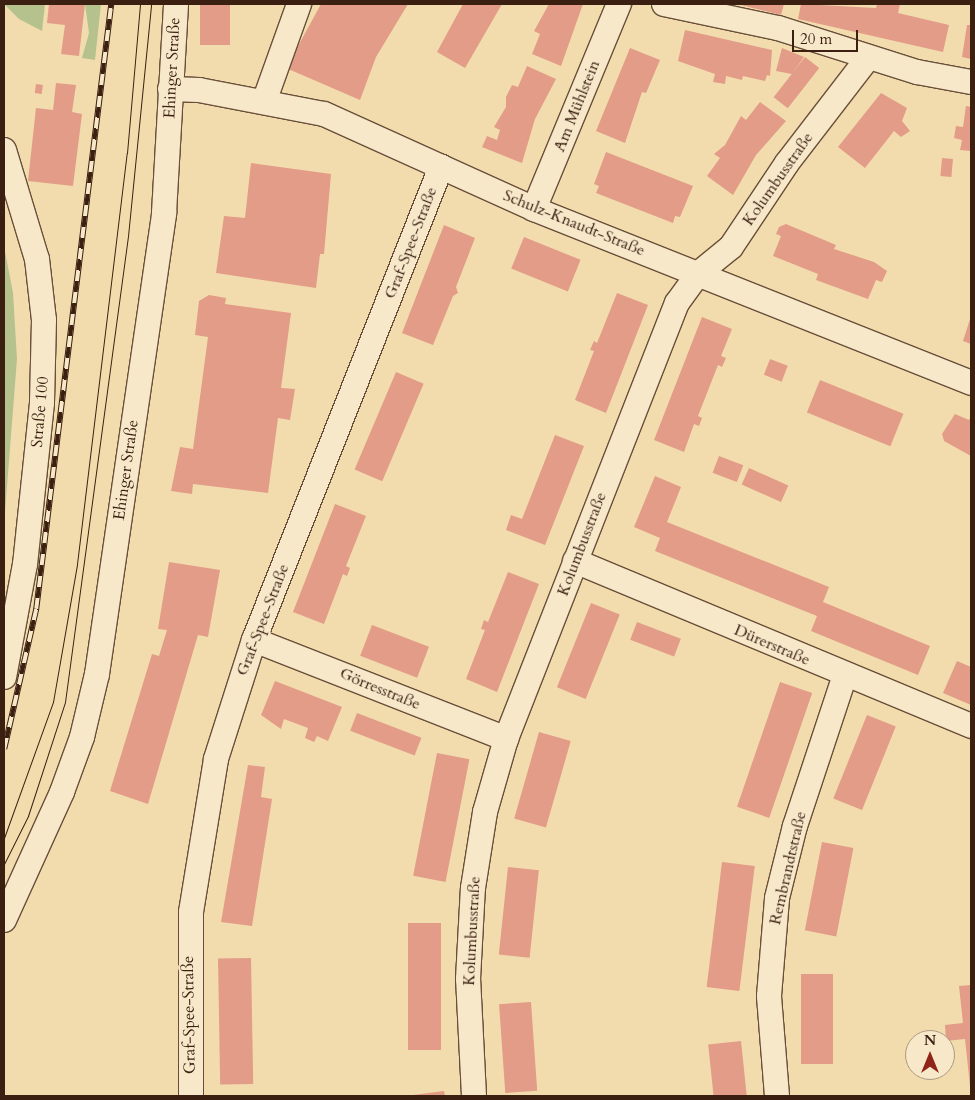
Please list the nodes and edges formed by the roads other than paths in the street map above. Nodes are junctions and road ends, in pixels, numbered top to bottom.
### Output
1 (176, 4) edge
2 (299, 4) edge
3 (619, 4) edge
4 (664, 4) edge
5 (868, 58) junction
6 (971, 82) edge
7 (170, 89) junction
8 (264, 102) junction
9 (4, 150) edge
10 (441, 167) junction
11 (534, 209) junction
12 (699, 273) junction
13 (971, 383) edge
14 (575, 561) junction
15 (254, 640) junction
16 (845, 676) junction
17 (4, 677) edge
18 (971, 726) edge
19 (506, 739) junction
20 (4, 920) edge
21 (191, 1096) edge
22 (474, 1096) edge
23 (777, 1096) edge

1 - 7 street, Ehinger Straße
2 - 8 street
3 - 11 street, Am Mühlstein
4 - 5 street
5 - 6 street
5 - 12 street, Kolumbusstraße
7 - 8 street, Schulz-Knaudt-Straße
7 - 20 street, Ehinger Straße
8 - 10 street, Schulz-Knaudt-Straße
9 - 17 street, Straße 100
10 - 11 street, Schulz-Knaudt-Straße
10 - 15 street, Graf-Spee-Straße
11 - 12 street, Schulz-Knaudt-Straße
12 - 13 street, Schulz-Knaudt-Straße
12 - 14 street, Kolumbusstraße
14 - 16 street, Dürerstraße
14 - 19 street, Kolumbusstraße
15 - 19 street, Görresstraße
15 - 21 street, Graf-Spee-Straße
16 - 18 street, Dürerstraße
16 - 23 street, Rembrandtstraße
19 - 22 street, Kolumbusstraße

